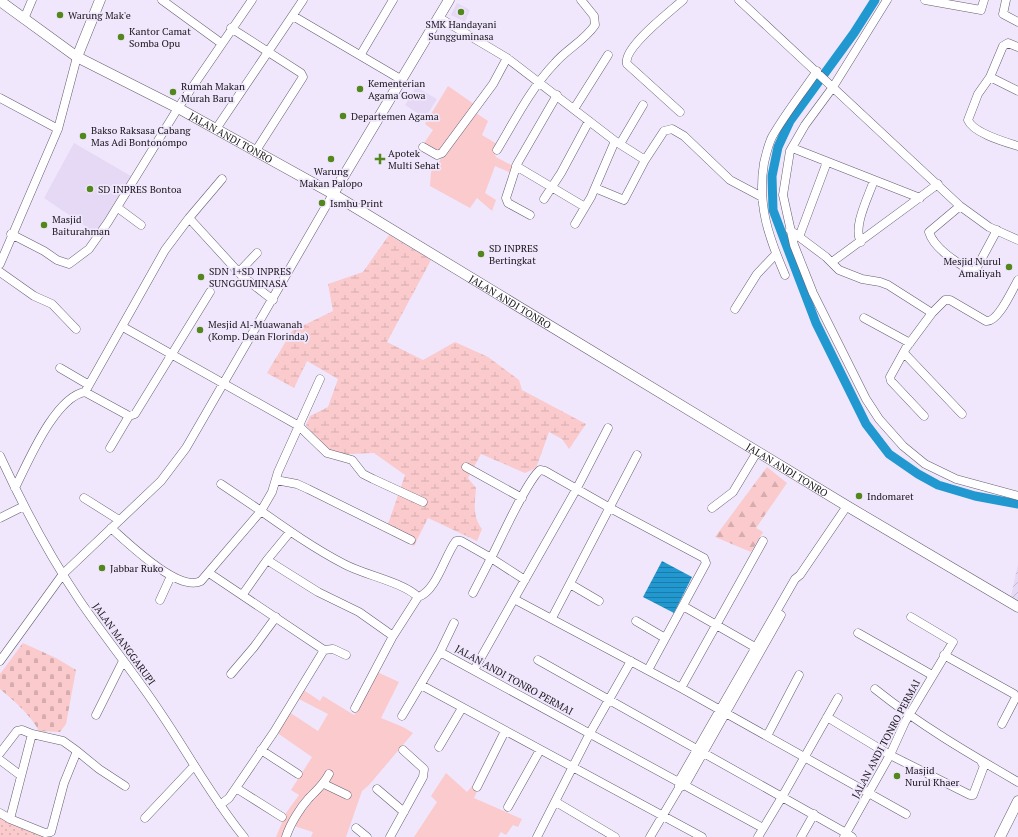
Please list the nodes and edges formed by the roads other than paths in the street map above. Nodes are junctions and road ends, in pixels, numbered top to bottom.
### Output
1 (32, 0) edge
2 (100, 0) edge
3 (162, 0) edge
4 (252, 0) edge
5 (303, 0) edge
6 (393, 0) edge
7 (449, 0) edge
8 (581, 0) edge
9 (683, 0) edge
10 (738, 0) edge
11 (887, 0) edge
12 (924, 0) edge
13 (984, 0) edge
14 (1006, 0) edge
15 (0, 1) edge
16 (293, 16) junction
17 (438, 17) junction
18 (24, 19) junction
19 (1018, 22) edge
20 (231, 28) junction
21 (221, 43) junction
22 (1018, 47) edge
23 (268, 54) junction
24 (361, 54) junction
25 (608, 55) dead end
26 (76, 57) junction
27 (508, 58) junction
28 (818, 72) junction
29 (990, 77) junction
30 (402, 80) junction
31 (538, 81) junction
32 (831, 85) junction
33 (1018, 91) edge
34 (557, 95) junction
35 (0, 98) edge
36 (643, 105) dead end
37 (178, 108) junction
38 (574, 108) junction
39 (680, 112) dead end
40 (589, 121) junction
41 (58, 129) junction
42 (216, 130) junction
43 (618, 143) junction
44 (1018, 146) edge
45 (423, 147) dead end
46 (795, 149) dead end
47 (497, 150) dead end
48 (255, 152) junction
49 (645, 160) junction
50 (827, 162) junction
51 (516, 166) junction
52 (222, 179) dead end
53 (874, 180) junction
54 (938, 184) junction
55 (551, 187) junction
56 (595, 188) junction
57 (333, 194) junction
58 (762, 197) junction
59 (920, 198) junction
60 (544, 199) dead end
61 (960, 206) junction
62 (585, 207) junction
63 (118, 208) junction
64 (530, 215) dead end
65 (189, 218) junction
66 (575, 224) dead end
67 (141, 225) dead end
68 (790, 230) junction
69 (997, 230) junction
70 (11, 234) junction
71 (799, 237) junction
72 (1018, 240) edge
73 (861, 242) junction
74 (256, 254) dead end
75 (776, 254) junction
76 (832, 262) junction
77 (0, 264) edge
78 (0, 272) edge
79 (239, 272) junction
80 (785, 275) dead end
81 (1018, 280) edge
82 (1015, 291) edge
83 (210, 292) dead end
84 (273, 300) junction
85 (735, 309) dead end
86 (932, 313) junction
87 (864, 318) dead end
88 (123, 327) junction
89 (76, 329) dead end
90 (910, 343) junction
91 (904, 353) junction
92 (172, 356) junction
93 (60, 368) dead end
94 (320, 379) dead end
95 (224, 383) junction
96 (87, 388) junction
97 (962, 414) dead end
98 (129, 416) junction
99 (924, 416) dead end
100 (299, 426) junction
101 (608, 428) dead end
102 (110, 448) dead end
103 (757, 452) junction
104 (637, 455) dead end
105 (0, 456) edge
106 (466, 467) dead end
107 (276, 480) junction
108 (221, 484) dead end
109 (15, 488) junction
110 (577, 488) junction
111 (1018, 496) edge
112 (84, 498) dead end
113 (522, 498) junction
114 (423, 502) dead end
115 (24, 506) junction
116 (847, 506) junction
117 (610, 508) junction
118 (712, 508) dead end
119 (261, 511) junction
120 (0, 518) edge
121 (118, 520) junction
122 (111, 528) junction
123 (290, 532) junction
124 (411, 540) dead end
125 (763, 541) dead end
126 (491, 558) junction
127 (267, 560) junction
128 (209, 573) junction
129 (63, 574) junction
130 (171, 576) junction
131 (525, 580) junction
132 (570, 584) junction
133 (473, 593) dead end
134 (243, 594) junction
135 (418, 597) junction
136 (514, 599) junction
137 (160, 600) dead end
138 (599, 601) dead end
139 (682, 606) junction
140 (1018, 607) edge
141 (911, 616) dead end
142 (276, 617) junction
143 (552, 618) junction
144 (636, 621) dead end
145 (454, 623) dead end
146 (716, 625) junction
147 (858, 633) dead end
148 (393, 636) junction
149 (665, 638) junction
150 (759, 649) junction
151 (324, 650) junction
152 (440, 652) junction
153 (346, 655) dead end
154 (944, 655) junction
155 (538, 660) dead end
156 (0, 661) edge
157 (123, 661) junction
158 (630, 661) junction
159 (474, 670) junction
160 (648, 670) junction
161 (231, 674) dead end
162 (799, 674) dead end
163 (932, 675) junction
164 (421, 685) junction
165 (681, 688) junction
166 (875, 689) dead end
167 (838, 698) dead end
168 (609, 699) junction
169 (355, 708) dead end
170 (462, 708) junction
171 (723, 712) junction
172 (96, 715) dead end
173 (402, 716) dead end
174 (909, 716) junction
175 (827, 717) junction
176 (1002, 724) dead end
177 (505, 731) junction
178 (590, 733) junction
179 (32, 734) junction
180 (767, 736) junction
181 (439, 747) dead end
182 (77, 750) junction
183 (261, 750) junction
184 (403, 750) dead end
185 (540, 750) junction
186 (700, 751) junction
187 (0, 753) edge
188 (890, 755) junction
189 (804, 758) junction
190 (0, 760) edge
191 (982, 763) junction
192 (194, 766) junction
193 (573, 767) junction
194 (298, 774) dead end
195 (329, 774) dead end
196 (20, 775) junction
197 (1018, 782) edge
198 (324, 784) junction
199 (681, 785) junction
200 (125, 786) dead end
201 (477, 787) dead end
202 (236, 788) junction
203 (377, 789) dead end
204 (869, 793) junction
205 (347, 795) dead end
206 (782, 797) junction
207 (1018, 801) edge
208 (556, 802) junction
209 (220, 805) junction
210 (508, 807) dead end
211 (404, 812) junction
212 (0, 813) edge
213 (814, 814) junction
214 (906, 814) dead end
215 (662, 816) junction
216 (282, 817) dead end
217 (145, 818) dead end
218 (10, 819) junction
219 (356, 828) dead end
220 (763, 828) junction
221 (45, 835) edge
222 (847, 836) edge
223 (244, 837) edge
224 (286, 837) edge
225 (367, 837) edge
226 (390, 837) edge
227 (538, 837) edge
228 (616, 837) edge
229 (650, 837) edge
230 (702, 837) edge
231 (758, 837) edge
232 (801, 837) edge
233 (1000, 837) edge

1 - 18 street
2 - 26 street
3 - 21 street
4 - 20 street
5 - 16 street
6 - 24 street
7 - 17 street
8 - 31 street
9 - 39 street
10 - 28 street
11 - 32 street
12 - 13 street
14 - 19 street
15 - 18 street, JALAN ANDI TONRO
16 - 23 street
16 - 24 street
17 - 27 street
17 - 30 street
18 - 26 street, JALAN ANDI TONRO
20 - 21 street
20 - 23 street
21 - 37 street
22 - 29 street
23 - 42 street
23 - 48 street
24 - 30 street
25 - 38 street
26 - 37 street, JALAN ANDI TONRO
26 - 41 street
27 - 31 street
27 - 45 street
28 - 32 street
28 - 58 street
29 - 33 street
29 - 44 street
30 - 57 street
31 - 34 street
31 - 47 street
32 - 54 street
32 - 68 street
34 - 38 street
34 - 51 street
35 - 41 street
36 - 43 street
37 - 42 street, JALAN ANDI TONRO
37 - 63 street
38 - 40 street
40 - 43 street
40 - 55 street
41 - 70 street
42 - 48 street, JALAN ANDI TONRO
43 - 49 street
43 - 56 street
46 - 50 street
48 - 57 street, JALAN ANDI TONRO
49 - 56 street
49 - 58 street
50 - 53 street
50 - 71 street
51 - 55 street
51 - 64 street
52 - 65 street
53 - 59 street
53 - 73 street
54 - 59 street
54 - 61 street
55 - 60 street
55 - 62 street
56 - 62 street
57 - 84 street
57 - 103 street, JALAN ANDI TONRO
58 - 75 street
59 - 73 street
61 - 69 street
61 - 69 street
62 - 66 street
63 - 67 street
63 - 70 street
65 - 79 street
65 - 88 street
68 - 71 street
68 - 111 street
69 - 72 street
70 - 77 street
71 - 76 street
73 - 76 street
74 - 79 street
75 - 80 street
75 - 85 street
76 - 86 street
78 - 89 street
79 - 84 street
81 - 82 street
82 - 86 street
83 - 92 street
84 - 95 street
86 - 90 street
87 - 90 street
88 - 92 street
88 - 96 street
90 - 91 street
91 - 97 street
91 - 99 street
92 - 95 street
92 - 98 street
93 - 96 street
94 - 100 street
95 - 100 street
95 - 121 street
96 - 98 street
96 - 109 street
98 - 102 street
100 - 107 street
100 - 114 street
101 - 110 street
103 - 116 street, JALAN ANDI TONRO
103 - 118 street
104 - 117 street
105 - 109 street, JALAN MANGGARUPI
106 - 113 street
107 - 119 street
107 - 124 street
108 - 119 street
109 - 115 street, JALAN MANGGARUPI
110 - 113 street
110 - 117 street
110 - 131 street
112 - 121 street
113 - 126 street
115 - 120 street
115 - 129 street, JALAN MANGGARUPI
116 - 140 street, JALAN ANDI TONRO
116 - 150 street
117 - 132 street
117 - 139 street
119 - 123 street
119 - 128 street
121 - 122 street
122 - 129 street
122 - 130 street
123 - 127 street
123 - 135 street
125 - 146 street
126 - 131 street
126 - 133 street
126 - 135 street
127 - 134 street
127 - 148 street
128 - 130 street
128 - 134 street
129 - 156 street
129 - 157 street, JALAN MANGGARUPI
130 - 137 street
131 - 136 street
132 - 138 street
132 - 143 street
134 - 142 street
135 - 148 street
136 - 143 street
136 - 159 street
139 - 146 street
139 - 149 street
141 - 154 street, JALAN ANDI TONRO PERMAI
142 - 151 street
142 - 161 street
143 - 158 street
144 - 149 street
145 - 152 street
146 - 150 street
146 - 165 street
147 - 163 street
148 - 169 street
149 - 160 street
150 - 171 street
151 - 153 street
151 - 183 street
152 - 159 street, JALAN ANDI TONRO PERMAI
152 - 164 street, JALAN ANDI TONRO PERMAI
154 - 163 street, JALAN ANDI TONRO PERMAI
154 - 176 street
155 - 168 street, JALAN ANDI TONRO PERMAI
157 - 172 street
157 - 192 street, JALAN MANGGARUPI
158 - 160 street
158 - 168 street
159 - 178 street, JALAN ANDI TONRO PERMAI
160 - 165 street
162 - 180 street
163 - 174 street, JALAN ANDI TONRO PERMAI
164 - 170 street
164 - 173 street, JALAN ANDI TONRO PERMAI
165 - 171 street
166 - 174 street
167 - 175 street
168 - 178 street
168 - 186 street, JALAN ANDI TONRO PERMAI
170 - 177 street
170 - 181 street
171 - 180 street
171 - 186 street
174 - 188 street, JALAN ANDI TONRO PERMAI
174 - 191 street
175 - 188 street
175 - 189 street
177 - 185 street
177 - 201 street
178 - 193 street
178 - 199 street, JALAN ANDI TONRO PERMAI
179 - 182 street
179 - 187 street
179 - 196 street
180 - 189 street
182 - 200 street
182 - 221 street
183 - 194 street
183 - 202 street
184 - 211 street
185 - 193 street
185 - 210 street
186 - 199 street
186 - 206 street, JALAN ANDI TONRO PERMAI
188 - 191 street
188 - 204 street, JALAN ANDI TONRO PERMAI
189 - 204 street
189 - 206 street
190 - 196 street
191 - 197 street
192 - 209 street, JALAN MANGGARUPI
192 - 217 street
193 - 208 street
193 - 215 street
195 - 198 street
196 - 218 street
198 - 205 street
198 - 224 street
199 - 215 street
199 - 220 street, JALAN ANDI TONRO PERMAI
202 - 209 street
202 - 216 street
203 - 211 street
204 - 214 street
204 - 222 street, JALAN ANDI TONRO PERMAI
206 - 213 street, JALAN ANDI TONRO PERMAI
206 - 220 street
207 - 233 street
208 - 227 street
208 - 228 street
209 - 223 street, JALAN MANGGARUPI
211 - 226 street
212 - 218 street
213 - 222 street, JALAN ANDI TONRO PERMAI
213 - 232 street
215 - 229 street
215 - 230 street
218 - 221 street
219 - 225 street
220 - 231 street

